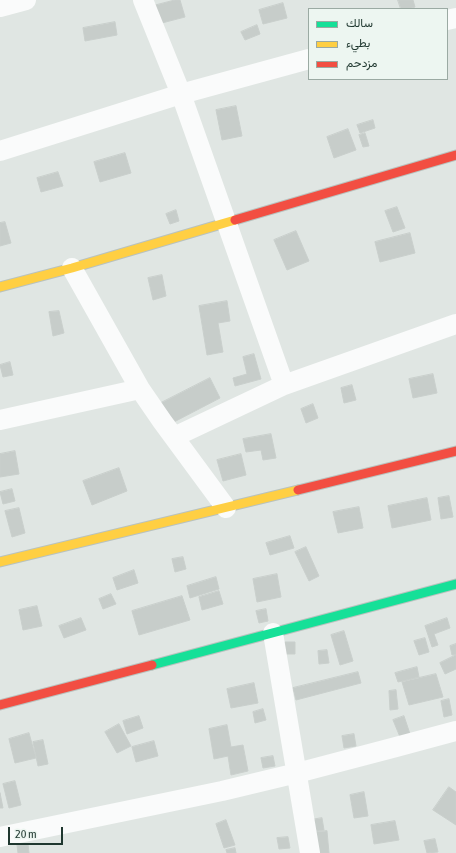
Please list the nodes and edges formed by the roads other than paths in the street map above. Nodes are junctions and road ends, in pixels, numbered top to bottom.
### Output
1 (26, 0) edge
2 (143, 0) edge
3 (0, 7) edge
4 (308, 59) edge
5 (181, 94) junction
6 (0, 151) edge
7 (456, 155) edge
8 (226, 223) junction
9 (72, 268) junction
10 (0, 287) edge
11 (456, 324) edge
12 (284, 386) junction
13 (140, 390) junction
14 (0, 420) edge
15 (174, 437) junction
16 (456, 451) edge
17 (226, 508) junction
18 (0, 562) edge
19 (456, 584) edge
20 (273, 633) junction
21 (0, 705) edge
22 (456, 731) edge
23 (297, 773) junction
24 (6, 842) edge
25 (310, 853) edge

1 - 3 street
2 - 5 street
4 - 5 street
5 - 6 street
5 - 8 street
7 - 8 street
8 - 9 street
8 - 12 street
9 - 10 street
9 - 13 street
11 - 12 street
12 - 15 street
13 - 14 street
13 - 15 street
15 - 17 street
16 - 17 street
17 - 18 street
19 - 20 street
20 - 21 street
20 - 23 street
22 - 23 street
23 - 24 street
23 - 25 street

